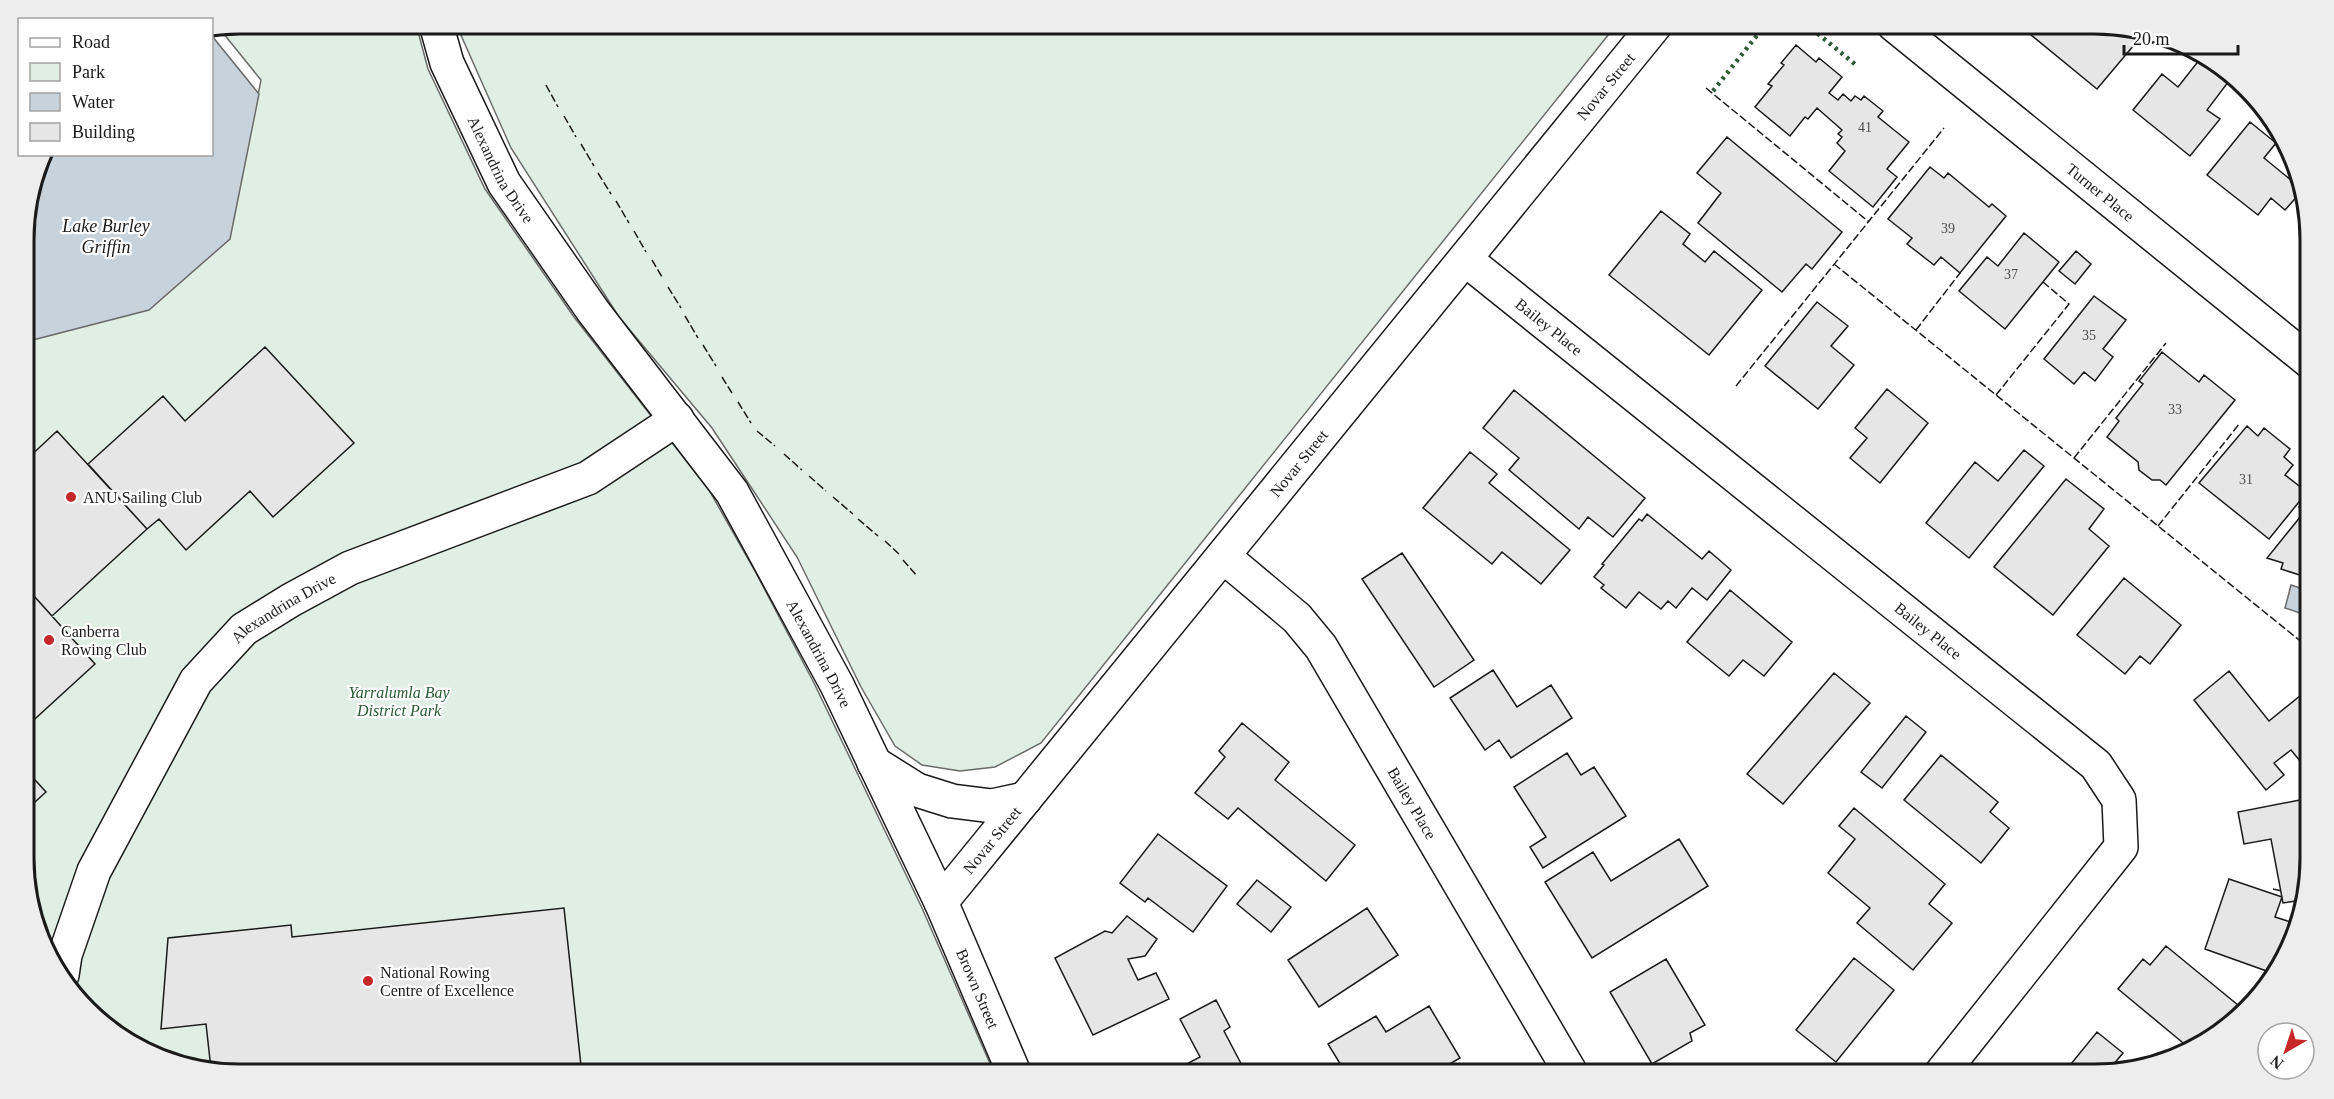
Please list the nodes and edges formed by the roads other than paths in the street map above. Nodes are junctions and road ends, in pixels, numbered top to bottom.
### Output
1 (1648, 34) edge
2 (1905, 34) edge
3 (439, 35) edge
4 (1465, 259) junction
5 (2300, 355) edge
6 (677, 419) junction
7 (1223, 556) junction
8 (874, 763) junction
9 (1025, 799) junction
10 (941, 902) junction
11 (64, 964) edge
12 (1010, 1064) edge
13 (1566, 1064) edge
14 (1949, 1064) edge

1 - 4 street, Novar Street
2 - 5 street, Turner Place
3 - 6 street, Alexandrina Drive
4 - 7 street, Novar Street
4 - 14 street, Bailey Place
6 - 8 street, Alexandrina Drive
6 - 11 street, Alexandrina Drive
7 - 9 street, Novar Street
7 - 13 street, Bailey Place
8 - 9 street
8 - 10 street, Alexandrina Drive
9 - 10 street, Novar Street
10 - 12 street, Brown Street

